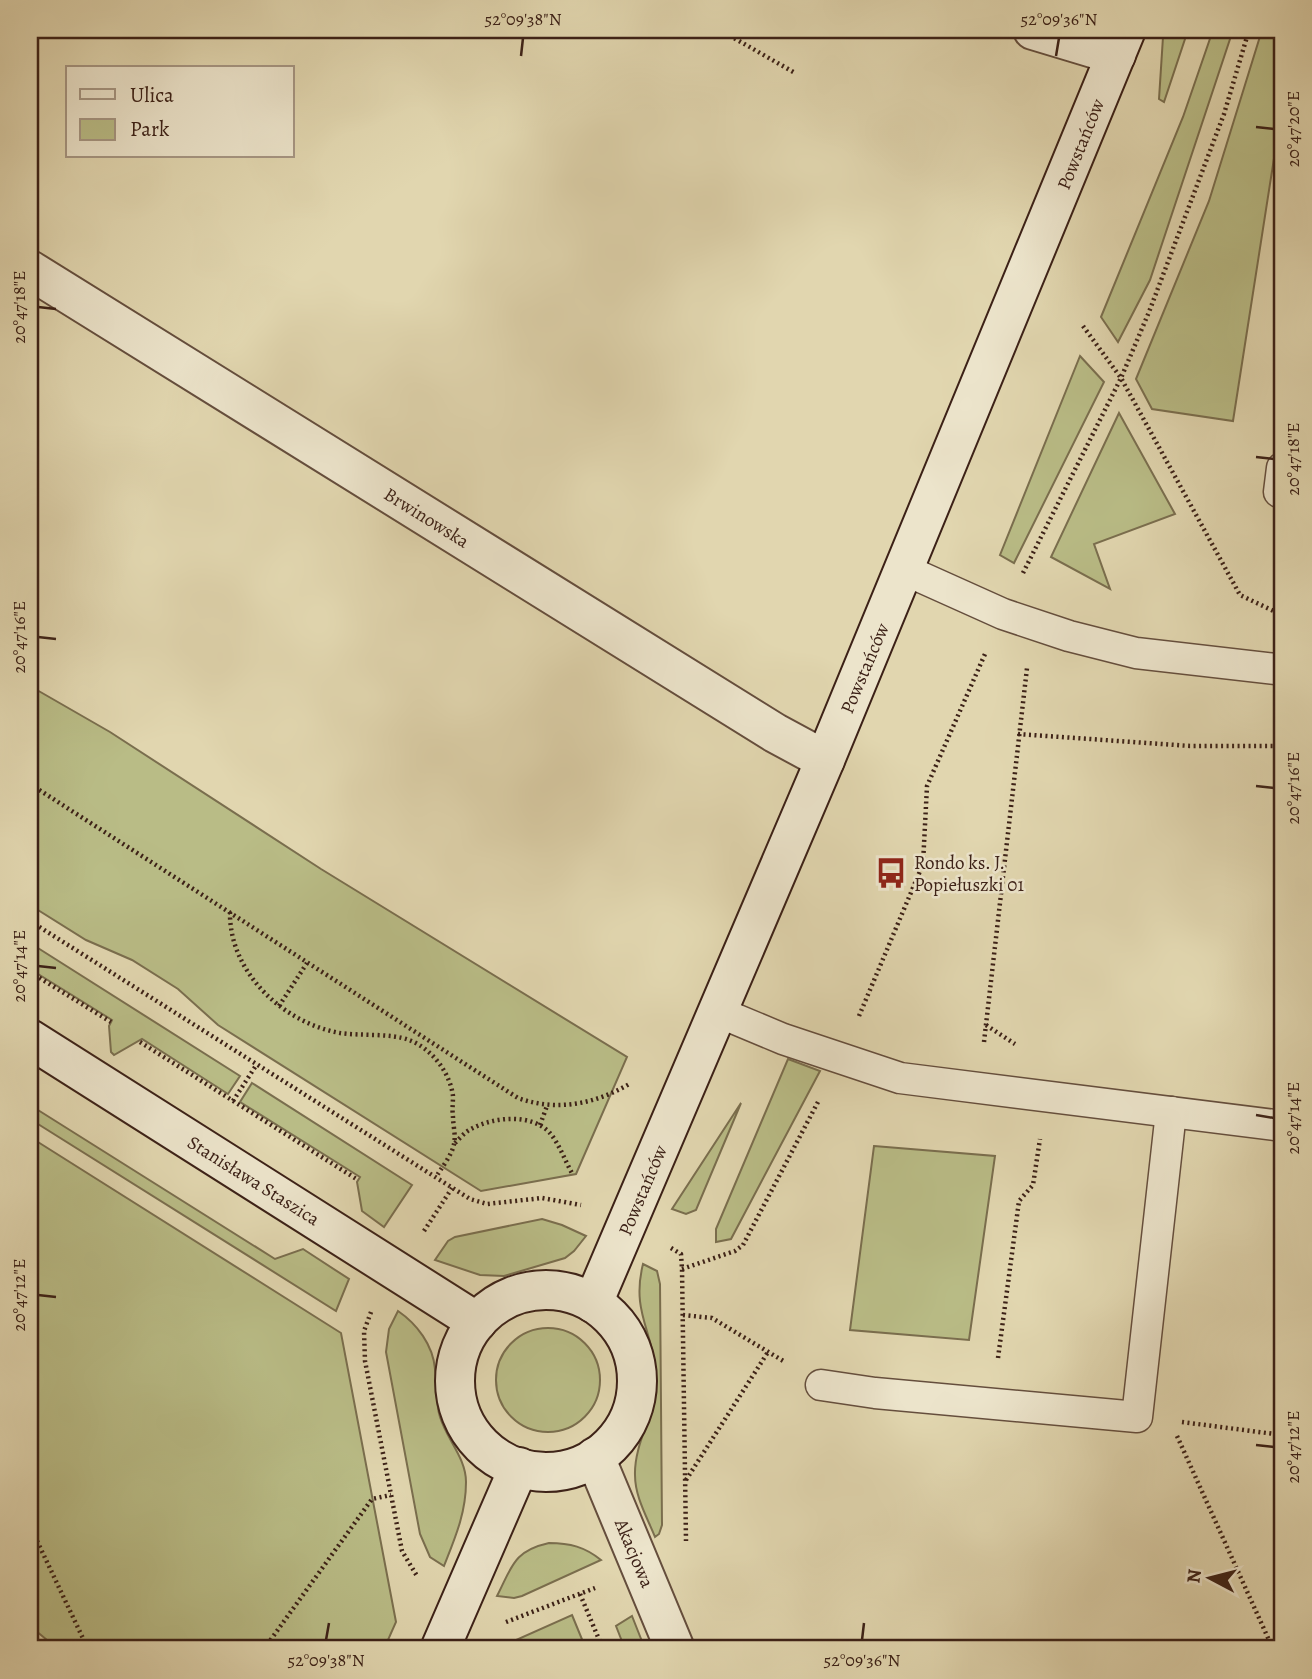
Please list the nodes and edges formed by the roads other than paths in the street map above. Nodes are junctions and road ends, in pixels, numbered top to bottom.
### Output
1 (1033, 30) edge
2 (1121, 42) edge
3 (30, 270) edge
4 (1282, 468) edge
5 (1282, 493) edge
6 (905, 570) junction
7 (1282, 667) edge
8 (825, 760) junction
9 (716, 1011) junction
10 (30, 1039) edge
11 (1171, 1112) junction
12 (1282, 1126) edge
13 (593, 1303) junction
14 (477, 1322) junction
15 (821, 1385) road end
16 (595, 1457) junction
17 (519, 1467) junction
18 (440, 1649) edge
19 (675, 1649) edge

1 - 2 street
2 - 6 street, Powstańców
3 - 8 street, Brwinowska
4 - 5 lane
6 - 7 lane
6 - 8 street, Powstańców
8 - 9 street, Powstańców
9 - 11 lane
9 - 13 street, Powstańców
10 - 14 street, Stanisława Staszica
11 - 12 lane
11 - 15 lane
13 - 14 street
13 - 16 street
14 - 17 street
16 - 17 street
16 - 19 street, Akacjowa
17 - 18 street

